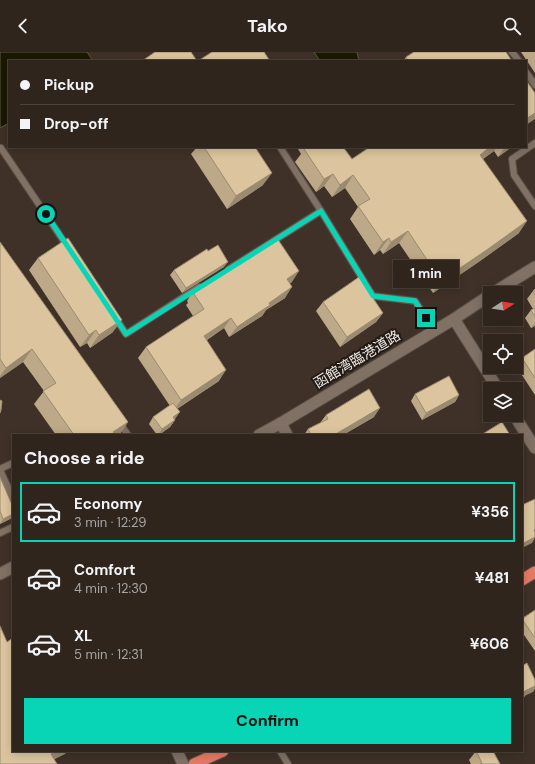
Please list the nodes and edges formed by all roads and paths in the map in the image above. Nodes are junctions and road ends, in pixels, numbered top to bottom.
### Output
1 (527, 73) edge
2 (535, 85) edge
3 (535, 143) edge
4 (281, 148) edge
5 (0, 149) edge
6 (535, 206) edge
7 (321, 211) junction
8 (72, 254) edge
9 (535, 267) edge
10 (227, 270) edge
11 (206, 283) edge
12 (504, 286) edge
13 (483, 300) edge
14 (112, 314) edge
15 (426, 318) dead end
16 (454, 319) junction
17 (494, 382) edge
18 (115, 415) edge
19 (518, 422) edge
20 (281, 423) junction
21 (127, 434) edge
22 (261, 434) edge
23 (286, 434) edge
24 (535, 448) edge
25 (12, 464) edge
26 (0, 470) edge
27 (12, 496) edge
28 (12, 527) edge
29 (0, 533) edge
30 (12, 568) edge
31 (535, 572) edge
32 (0, 574) edge
33 (523, 579) edge
34 (177, 752) edge
35 (220, 752) edge
36 (281, 752) edge
37 (183, 764) edge
38 (194, 764) edge
39 (288, 764) edge

1 - 2 lane
3 - 6 lane
4 - 7 lane
5 - 8 lane
7 - 10 lane
7 - 15 lane
9 - 12 street
11 - 14 lane
13 - 16 street, 函館湾臨港道路
16 - 17 street
16 - 20 street, 函館湾臨港道路
18 - 21 lane
19 - 24 street
20 - 22 street, 函館湾臨港道路
20 - 23 street
25 - 26 lane
26 - 27 lane
28 - 29 lane
30 - 32 street
31 - 33 highway
34 - 37 street
35 - 38 highway
36 - 39 lane

